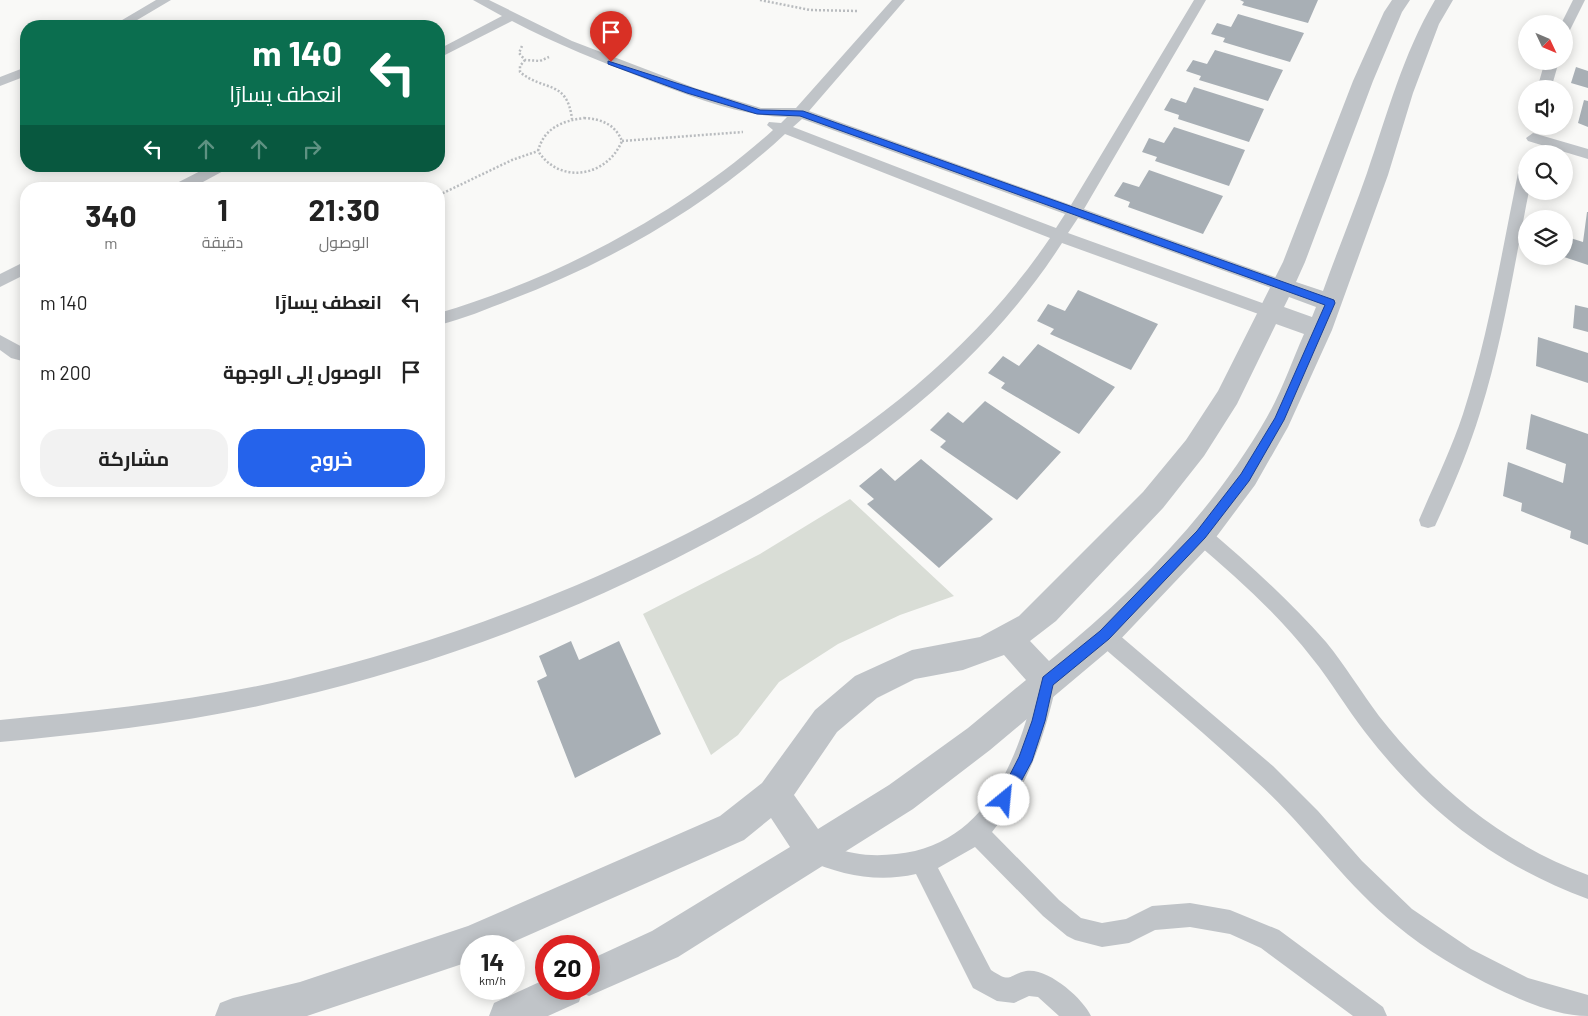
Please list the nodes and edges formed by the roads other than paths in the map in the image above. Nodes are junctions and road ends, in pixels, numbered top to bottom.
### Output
1 (165, 0) edge
2 (479, 0) edge
3 (1200, 0) edge
4 (1401, 0) edge
5 (1444, 0) edge
6 (1579, 0) edge
7 (891, 2) edge
8 (1572, 15) edge
9 (510, 17) junction
10 (129, 20) edge
11 (445, 51) edge
12 (20, 74) edge
13 (0, 82) edge
14 (760, 112) junction
15 (800, 113) junction
16 (783, 130) junction
17 (1541, 135) edge
18 (1588, 154) edge
19 (211, 172) edge
20 (191, 182) edge
21 (1520, 200) edge
22 (1075, 211) junction
23 (1060, 236) junction
24 (20, 270) edge
25 (0, 281) edge
26 (1283, 286) junction
27 (1330, 303) junction
28 (1270, 312) junction
29 (445, 317) edge
30 (1320, 330) junction
31 (0, 341) edge
32 (20, 354) edge
33 (1428, 520) dead end
34 (1201, 535) junction
35 (1104, 635) junction
36 (1008, 638) junction
37 (1047, 681) junction
38 (0, 730) edge
39 (774, 795) junction
40 (976, 831) junction
41 (814, 852) junction
42 (923, 863) junction
43 (1588, 887) edge
44 (600, 973) edge
45 (542, 1000) edge
46 (1588, 1007) edge
47 (233, 1016) edge
48 (506, 1016) edge
49 (1078, 1016) edge
50 (1374, 1016) edge

1 - 10 lane
2 - 9 lane
3 - 22 lane
4 - 26 street
5 - 27 street
6 - 8 lane
7 - 15 lane
9 - 11 lane
9 - 14 lane
12 - 13 lane
14 - 15 lane
14 - 16 lane
15 - 16 lane
15 - 22 lane
16 - 23 lane
16 - 29 lane
17 - 18 lane
19 - 20 lane
21 - 33 lane
22 - 23 lane
22 - 26 lane
23 - 28 lane
23 - 38 lane
24 - 25 lane
26 - 27 street
26 - 28 street
27 - 30 street
28 - 30 street
28 - 36 street
30 - 34 street
31 - 32 lane
34 - 35 street
34 - 43 lane
35 - 37 street
35 - 46 lane
36 - 37 street
36 - 39 street
37 - 40 lane
37 - 41 street
39 - 41 street
39 - 47 street
40 - 42 lane
40 - 50 lane
41 - 42 lane
41 - 44 street
42 - 49 lane
45 - 48 street

